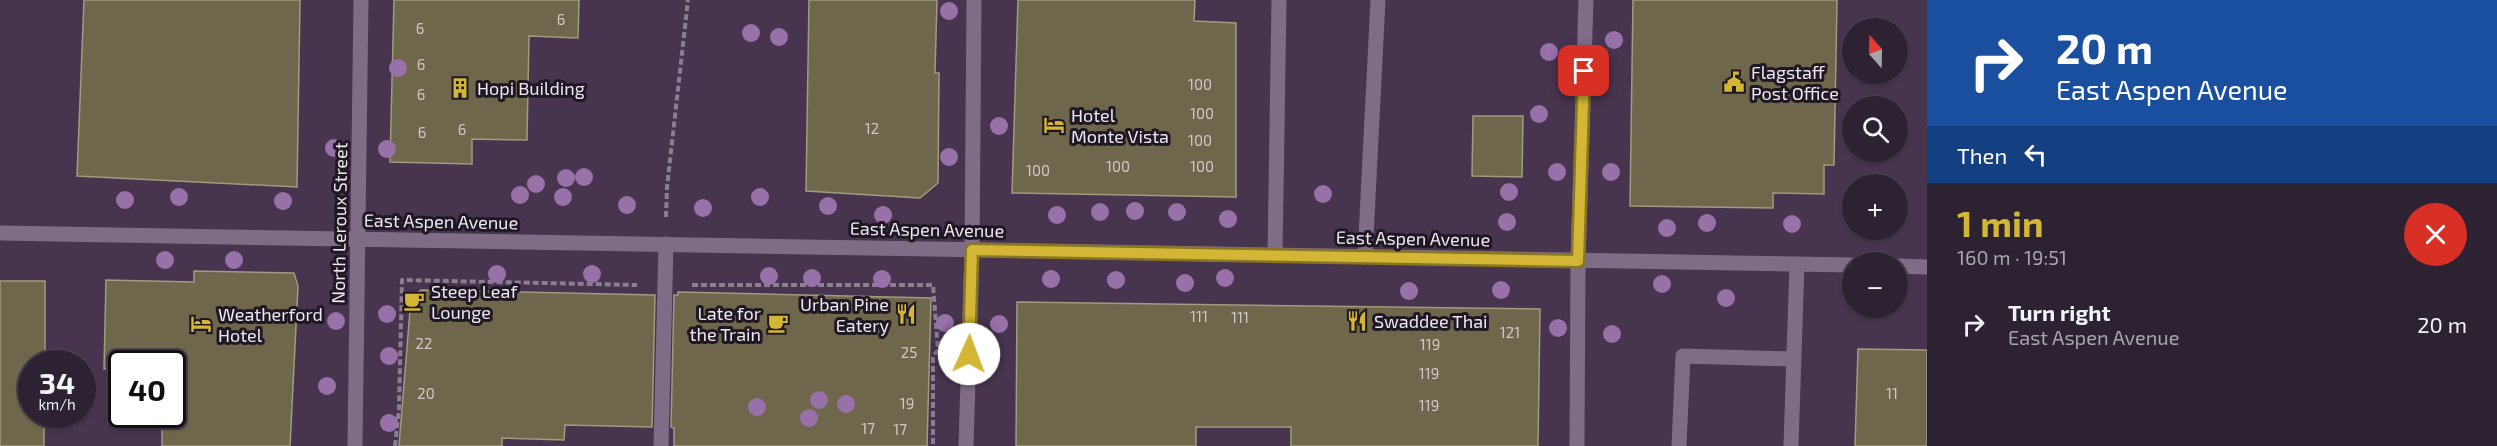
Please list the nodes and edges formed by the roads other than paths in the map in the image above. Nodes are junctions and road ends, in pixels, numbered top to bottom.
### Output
1 (361, 0) edge
2 (974, 0) edge
3 (1279, 0) edge
4 (1378, 0) edge
5 (1586, 0) edge
6 (0, 233) edge
7 (359, 239) junction
8 (666, 244) junction
9 (972, 250) junction
10 (1275, 255) junction
11 (1365, 257) junction
12 (1578, 261) junction
13 (1797, 264) junction
14 (1842, 265) edge
15 (1908, 266) edge
16 (1927, 267) edge
17 (1793, 358) junction
18 (355, 446) edge
19 (661, 446) edge
20 (966, 446) edge
21 (1577, 446) edge
22 (1679, 446) edge
23 (1791, 446) edge

1 - 7 street, North Leroux Street
2 - 9 street
3 - 10 street
4 - 11 street
5 - 12 street
6 - 7 street, East Aspen Avenue
7 - 8 street, East Aspen Avenue
7 - 18 street, North Leroux Street
8 - 9 street, East Aspen Avenue
8 - 19 street
9 - 10 street, East Aspen Avenue
9 - 20 street
10 - 11 street, East Aspen Avenue
11 - 12 street, East Aspen Avenue
12 - 13 street, East Aspen Avenue
12 - 21 street
13 - 14 street, East Aspen Avenue
13 - 17 street
15 - 16 street
17 - 22 street
17 - 23 street

